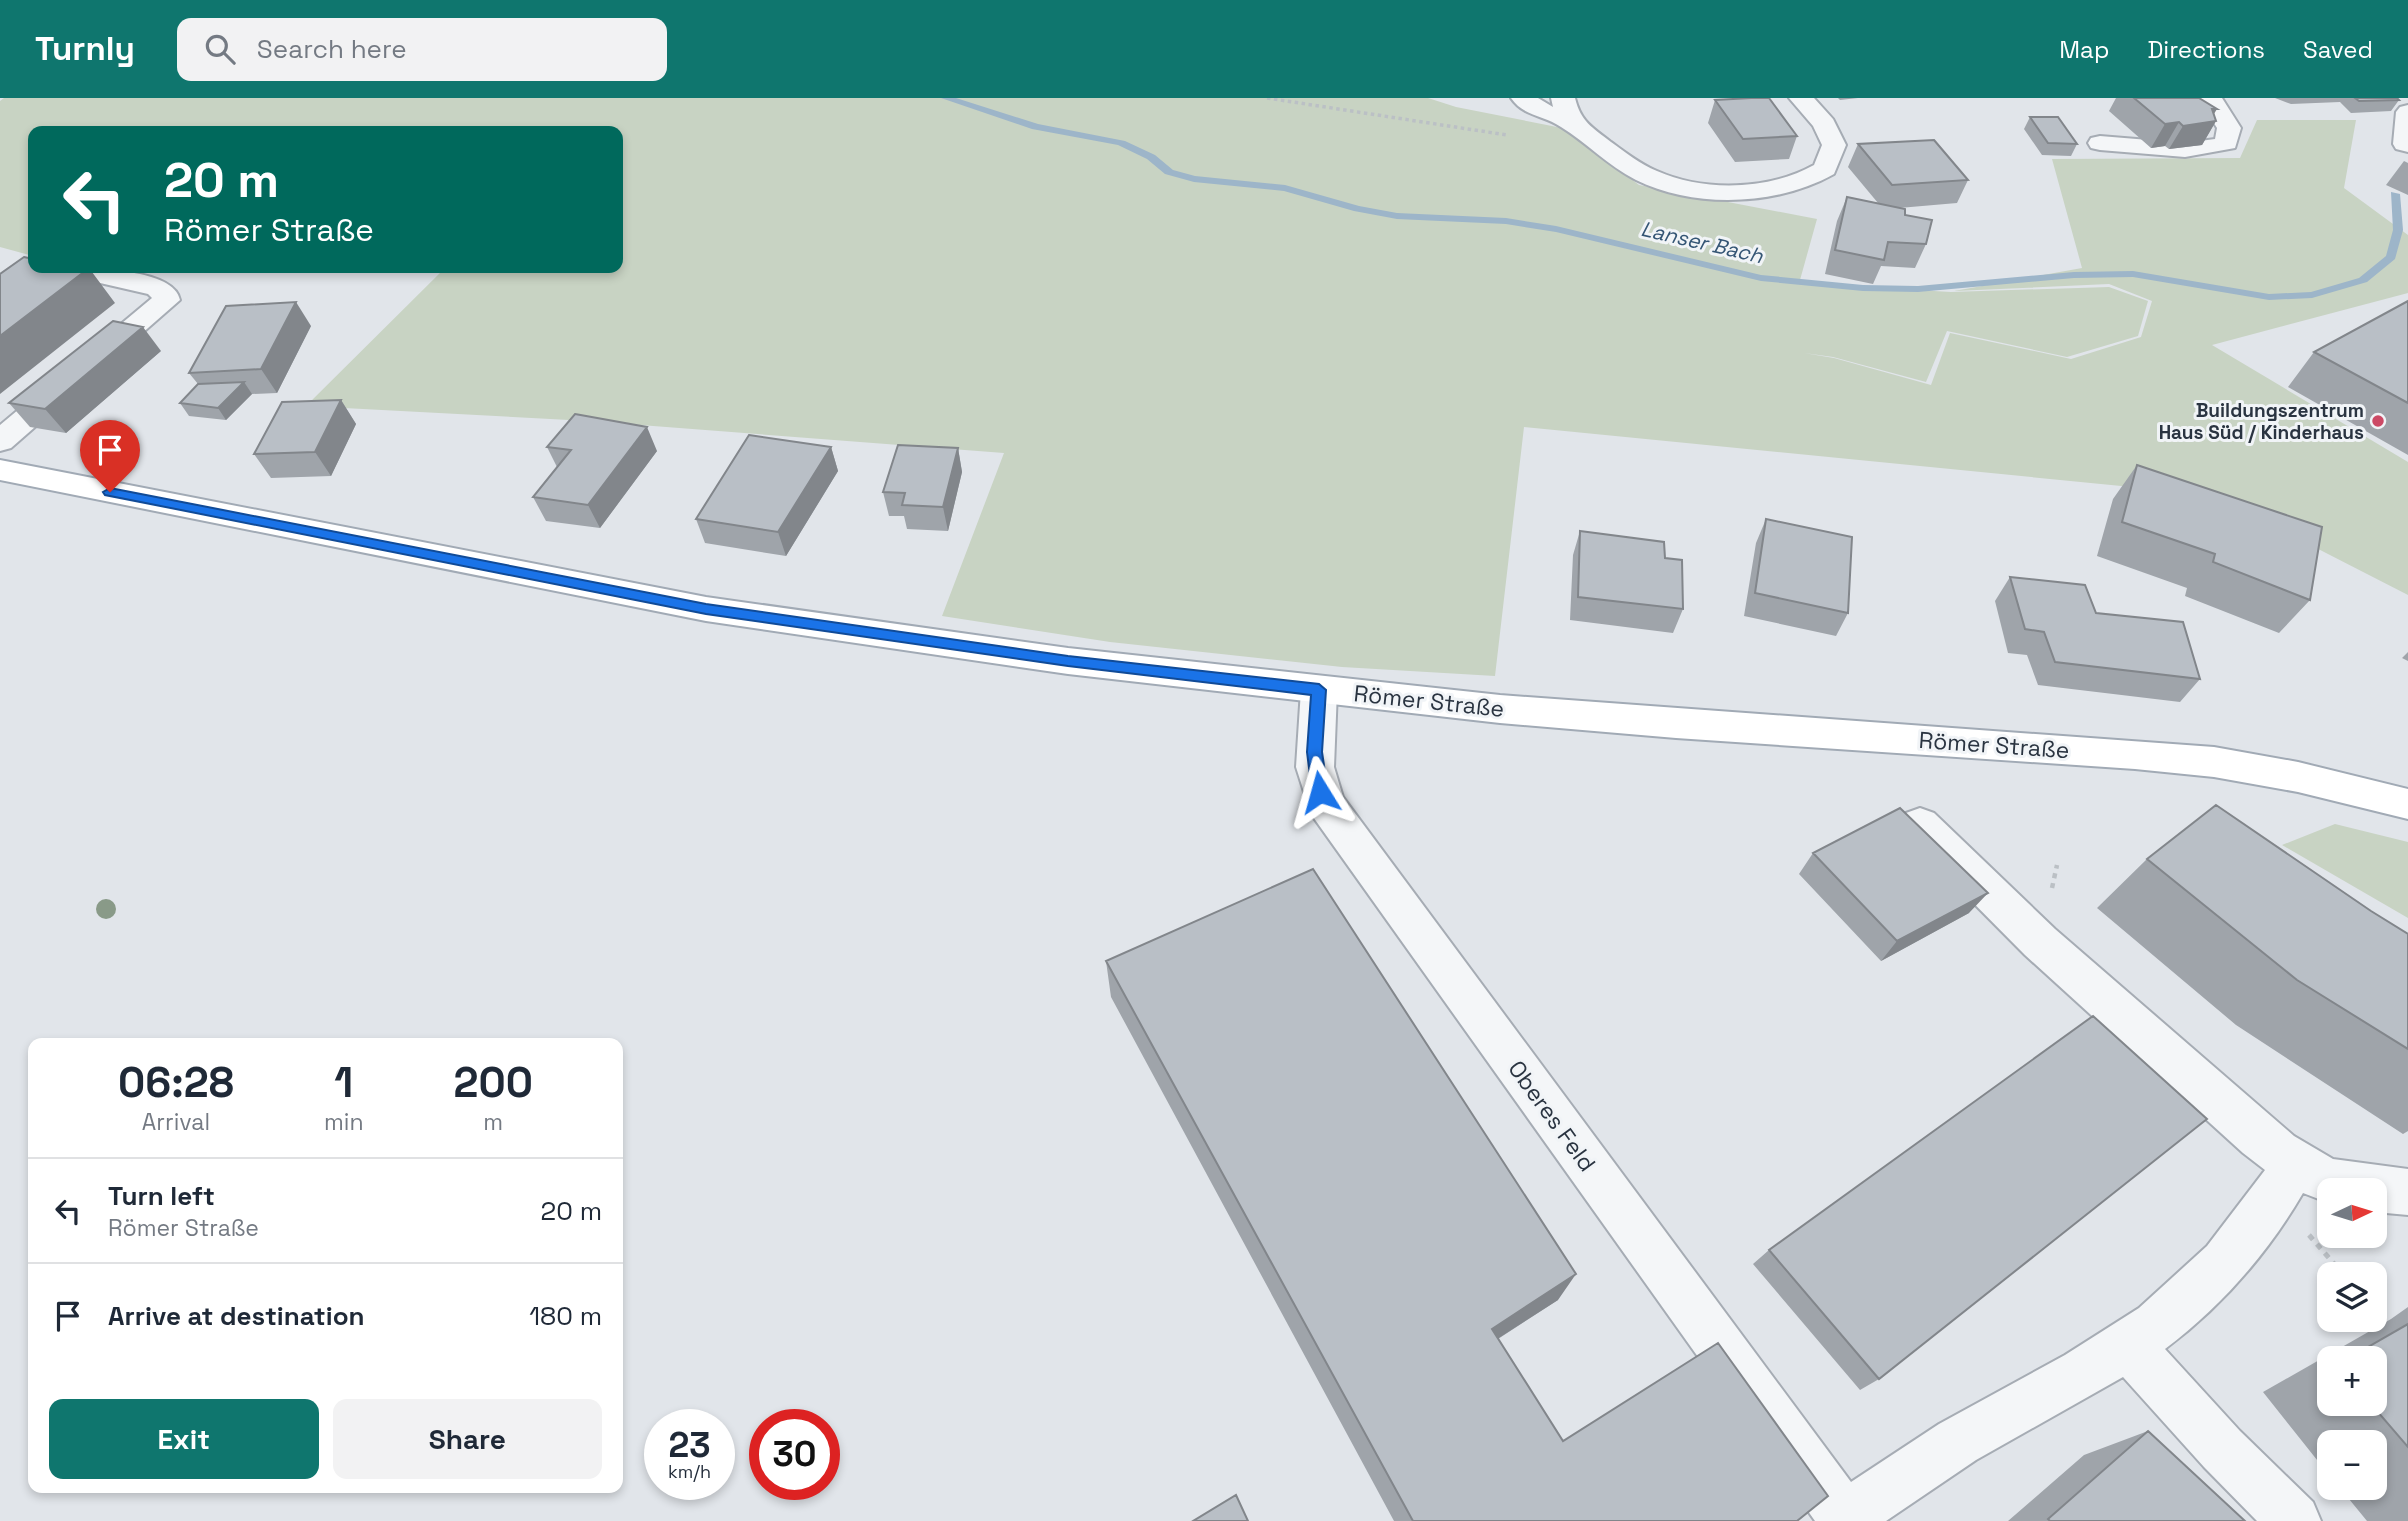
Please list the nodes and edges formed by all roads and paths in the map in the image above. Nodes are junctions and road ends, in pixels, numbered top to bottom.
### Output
1 (1267, 98) edge
2 (1523, 98) edge
3 (1801, 98) edge
4 (2210, 98) edge
5 (1565, 109) edge
6 (2408, 112) edge
7 (1519, 137) dead end
8 (2100, 143) dead end
9 (2408, 145) edge
10 (93, 273) edge
11 (0, 441) edge
12 (0, 470) edge
13 (1319, 690) junction
14 (2408, 804) edge
15 (1920, 824) edge
16 (2295, 1164) junction
17 (2408, 1192) edge
18 (2128, 1345) junction
19 (1846, 1519) edge
20 (2294, 1521) edge

1 - 7 path
2 - 5 street
3 - 5 street
4 - 8 street
6 - 9 street
10 - 11 street
12 - 13 main road, Römer Straße
13 - 14 main road, Römer Straße
13 - 19 street, Oberes Feld
15 - 16 street
16 - 17 street
16 - 18 street
18 - 19 street
18 - 20 street

